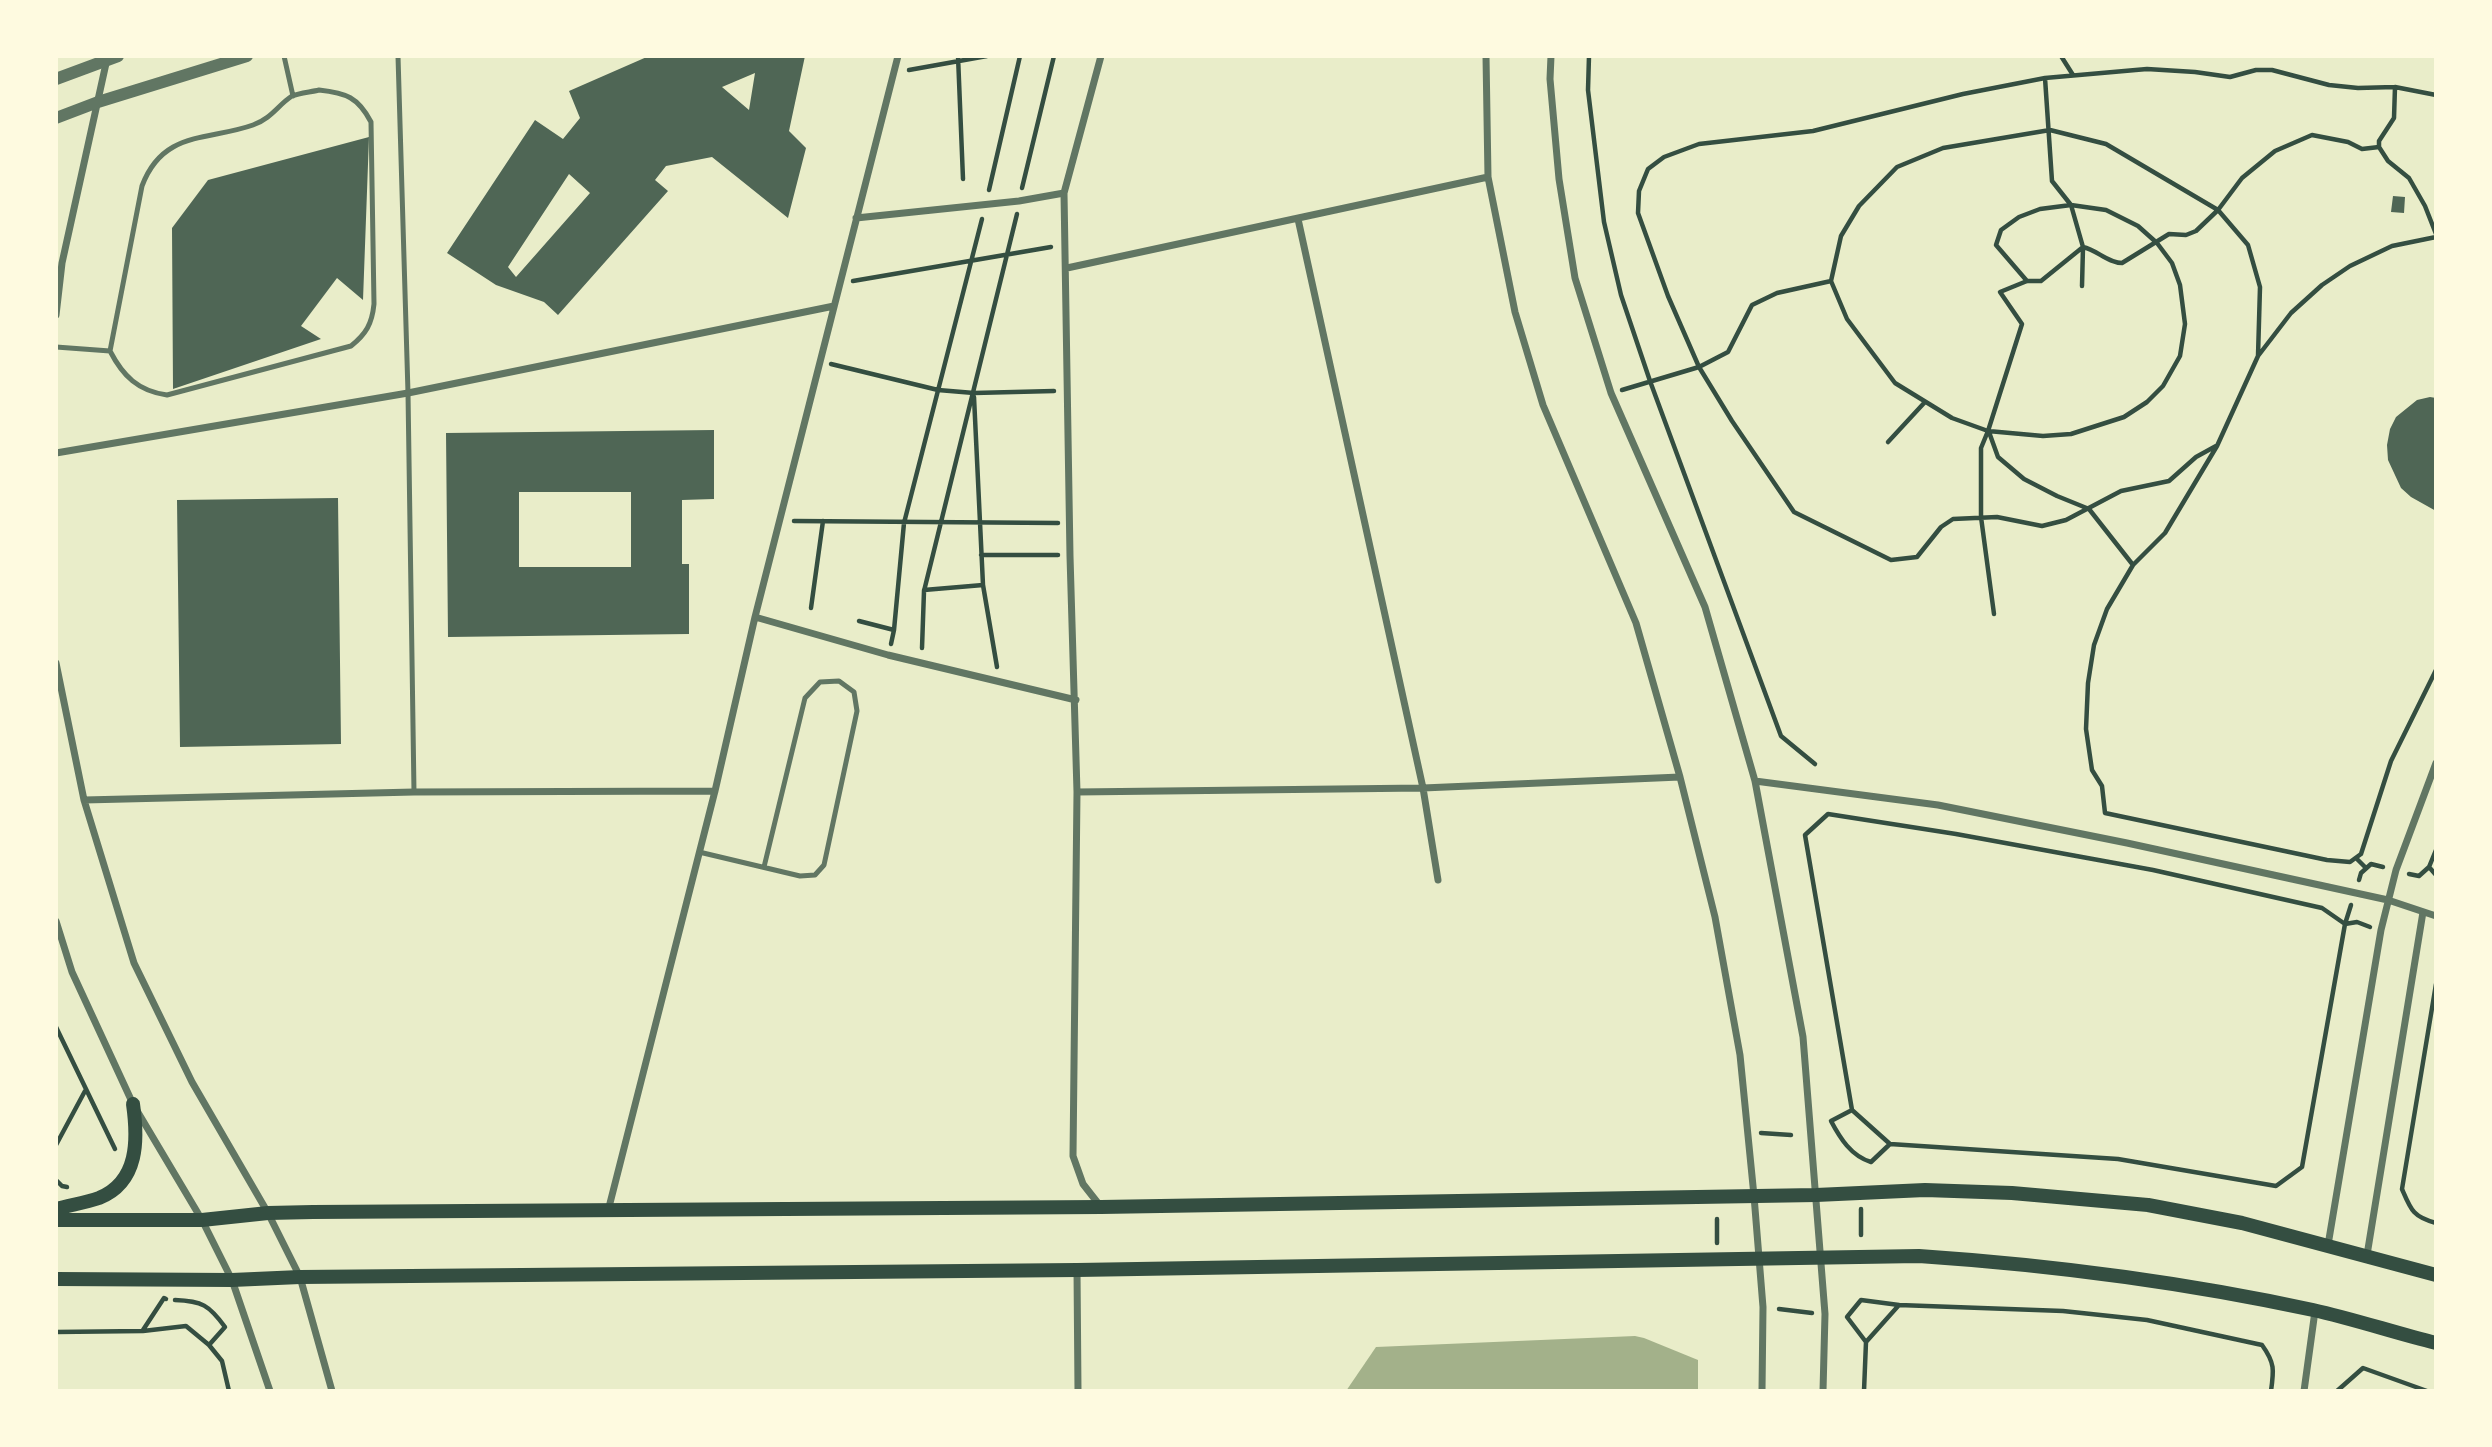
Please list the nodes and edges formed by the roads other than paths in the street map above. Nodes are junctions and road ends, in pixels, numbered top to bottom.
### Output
1 (247, 56) edge
2 (284, 56) edge
3 (398, 56) edge
4 (898, 56) edge
5 (1101, 56) edge
6 (1486, 56) edge
7 (1551, 56) edge
8 (111, 57) edge
9 (56, 79) edge
10 (293, 96) junction
11 (98, 102) junction
12 (56, 118) edge
13 (1488, 177) junction
14 (1064, 192) junction
15 (856, 218) junction
16 (1298, 219) junction
17 (1067, 268) junction
18 (834, 306) junction
19 (56, 315) edge
20 (56, 347) edge
21 (110, 351) junction
22 (408, 393) junction
23 (56, 453) edge
24 (755, 617) junction
25 (56, 663) edge
26 (1076, 701) junction
27 (2436, 763) edge
28 (1680, 777) junction
29 (1755, 781) junction
30 (1423, 788) junction
31 (715, 791) junction
32 (414, 792) junction
33 (1077, 792) junction
34 (84, 800) junction
35 (699, 852) junction
36 (764, 867) junction
37 (1438, 880) dead end
38 (2388, 900) junction
39 (2423, 912) junction
40 (2436, 916) edge
41 (56, 920) edge
42 (133, 1104) junction
43 (1816, 1195) junction
44 (1754, 1196) junction
45 (1101, 1207) junction
46 (56, 1209) edge
47 (608, 1212) junction
48 (268, 1213) junction
49 (56, 1220) edge
50 (202, 1220) junction
51 (2328, 1245) junction
52 (2367, 1255) junction
53 (1758, 1259) junction
54 (1820, 1259) junction
55 (1077, 1269) junction
56 (2436, 1275) edge
57 (300, 1277) junction
58 (56, 1279) edge
59 (232, 1280) junction
60 (2315, 1311) junction
61 (2436, 1343) edge
62 (270, 1391) edge
63 (332, 1391) edge
64 (1078, 1391) edge
65 (1762, 1391) edge
66 (1823, 1391) edge
67 (2304, 1391) edge

1 - 11 street
2 - 10 lane
3 - 22 lane
4 - 15 street
5 - 14 street
6 - 13 street
7 - 29 street
8 - 9 street
8 - 11 street
10 - 21 lane
10 - 21 lane
11 - 12 street
11 - 19 street
13 - 16 street
13 - 28 street
14 - 15 street
14 - 17 street
15 - 18 street
16 - 17 street
16 - 30 street
17 - 26 street
18 - 22 street
18 - 24 street
20 - 21 lane
22 - 23 street
22 - 32 lane
24 - 26 street
24 - 31 street
25 - 34 street
26 - 33 street
27 - 38 street
28 - 30 street
28 - 44 street
29 - 38 street
29 - 43 street
30 - 33 street
30 - 37 street
31 - 32 street
31 - 35 street
32 - 34 street
33 - 45 street
34 - 48 street
35 - 36 lane
35 - 47 street
36 - 36 lane
38 - 39 street
38 - 51 street
39 - 40 street
39 - 52 street
41 - 42 street
42 - 46 main road
42 - 50 street
43 - 44 main road
43 - 51 main road
43 - 54 street
44 - 45 main road
44 - 53 street
45 - 47 main road
47 - 48 main road
48 - 50 main road
48 - 57 street
49 - 50 main road
50 - 59 street
51 - 52 main road
52 - 56 main road
53 - 54 main road
53 - 55 main road
53 - 65 street
54 - 60 main road
54 - 66 street
55 - 57 main road
55 - 64 street
57 - 59 main road
57 - 63 street
58 - 59 main road
59 - 62 street
60 - 61 main road
60 - 67 street

